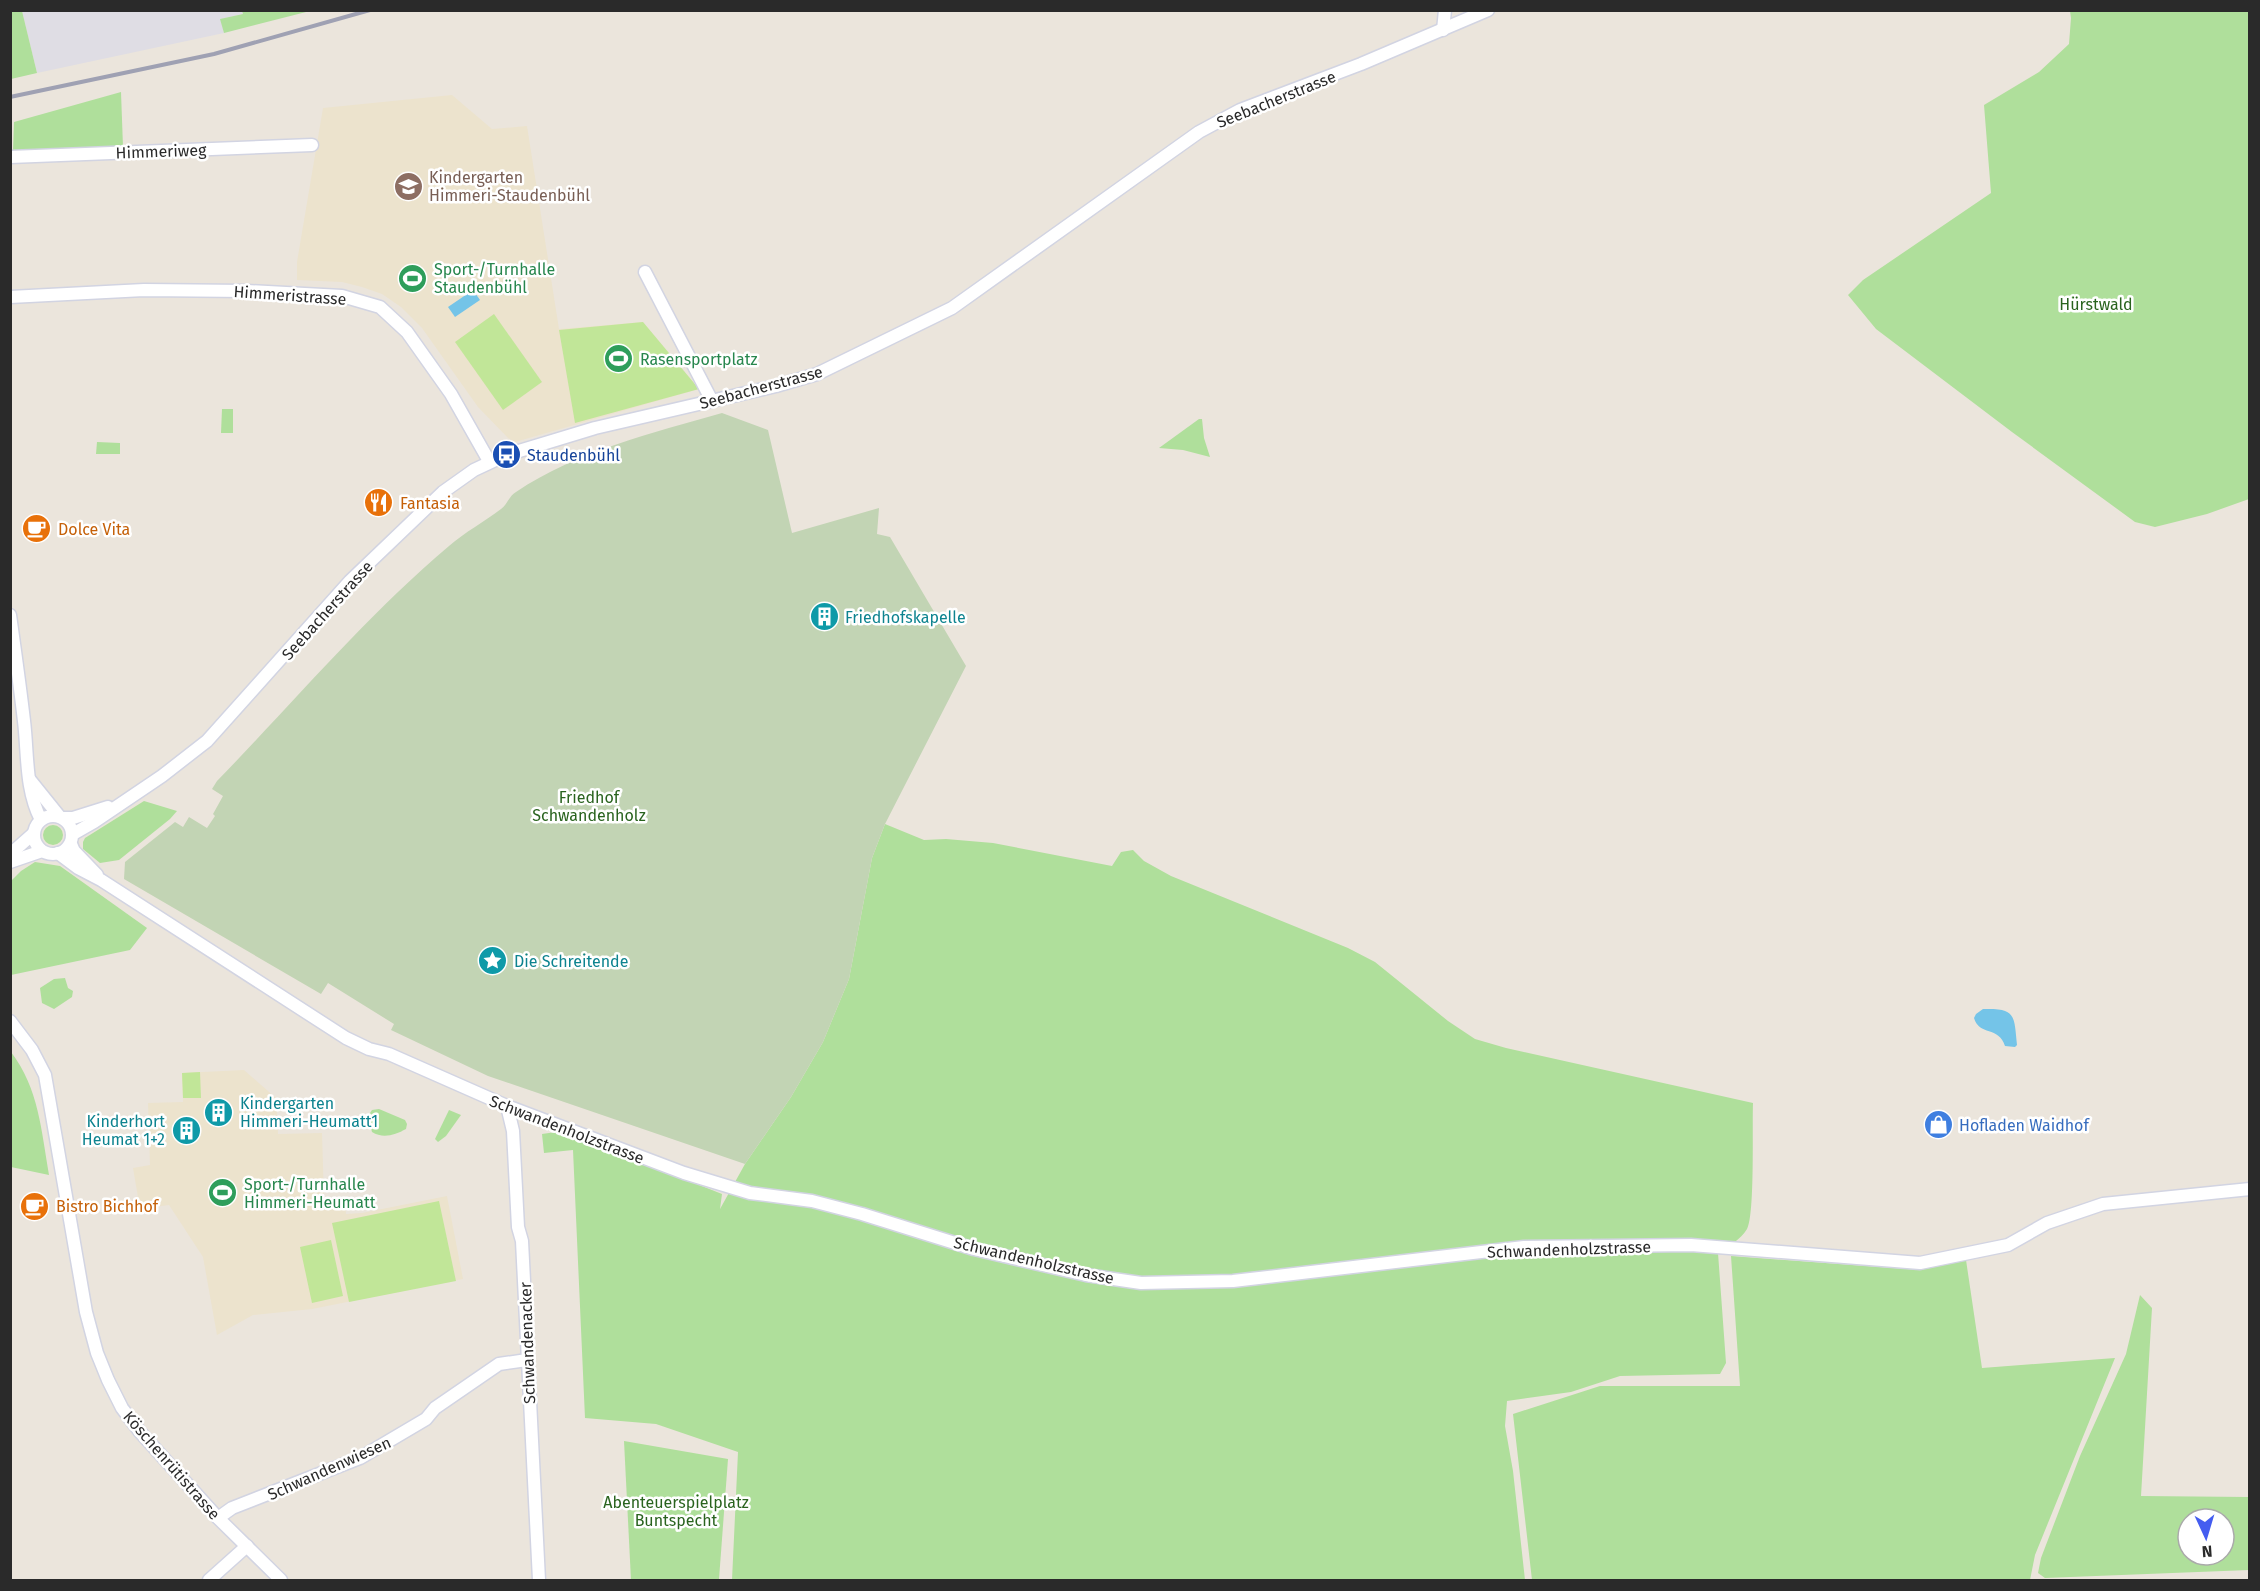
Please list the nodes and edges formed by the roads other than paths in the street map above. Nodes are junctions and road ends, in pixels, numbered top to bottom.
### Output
1 (1445, 10) edge
2 (1488, 10) edge
3 (1443, 30) junction
4 (312, 145) dead end
5 (10, 157) edge
6 (645, 272) dead end
7 (10, 297) edge
8 (712, 401) junction
9 (489, 461) junction
10 (10, 615) edge
11 (29, 780) junction
12 (120, 802) junction
13 (62, 817) junction
14 (41, 820) junction
15 (34, 833) junction
16 (72, 839) junction
17 (42, 851) junction
18 (58, 854) junction
19 (10, 860) edge
20 (102, 880) junction
21 (10, 1021) edge
22 (507, 1106) junction
23 (2250, 1189) edge
24 (527, 1360) junction
25 (218, 1518) junction
26 (247, 1546) junction
27 (209, 1581) edge
28 (281, 1581) edge
29 (539, 1581) edge

1 - 3 street
2 - 3 street, Seebacherstrasse
3 - 8 street, Seebacherstrasse
4 - 5 street, Himmeriweg
6 - 8 street
7 - 9 street, Himmeristrasse
8 - 9 street, Seebacherstrasse
9 - 12 street, Seebacherstrasse
10 - 11 street
11 - 13 street
11 - 14 street
12 - 13 street, Seebacherstrasse
12 - 16 street, Seebacherstrasse
13 - 14 street, Seebacherstrasse
13 - 16 street
14 - 15 street
15 - 17 street
15 - 19 street
16 - 18 street, Seebacherstrasse
16 - 20 street, Schwandenholzstrasse
17 - 18 street
17 - 19 street
18 - 20 street, Schwandenholzstrasse
20 - 22 street, Schwandenholzstrasse
21 - 25 street, Köschenrütistrasse
22 - 23 street, Schwandenholzstrasse
22 - 24 street, Schwandenacker
24 - 25 street, Schwandenwiesen
24 - 29 street, Schwandenacker
25 - 26 street, Köschenrütistrasse
26 - 27 street
26 - 28 street, Köschenrütistrasse

